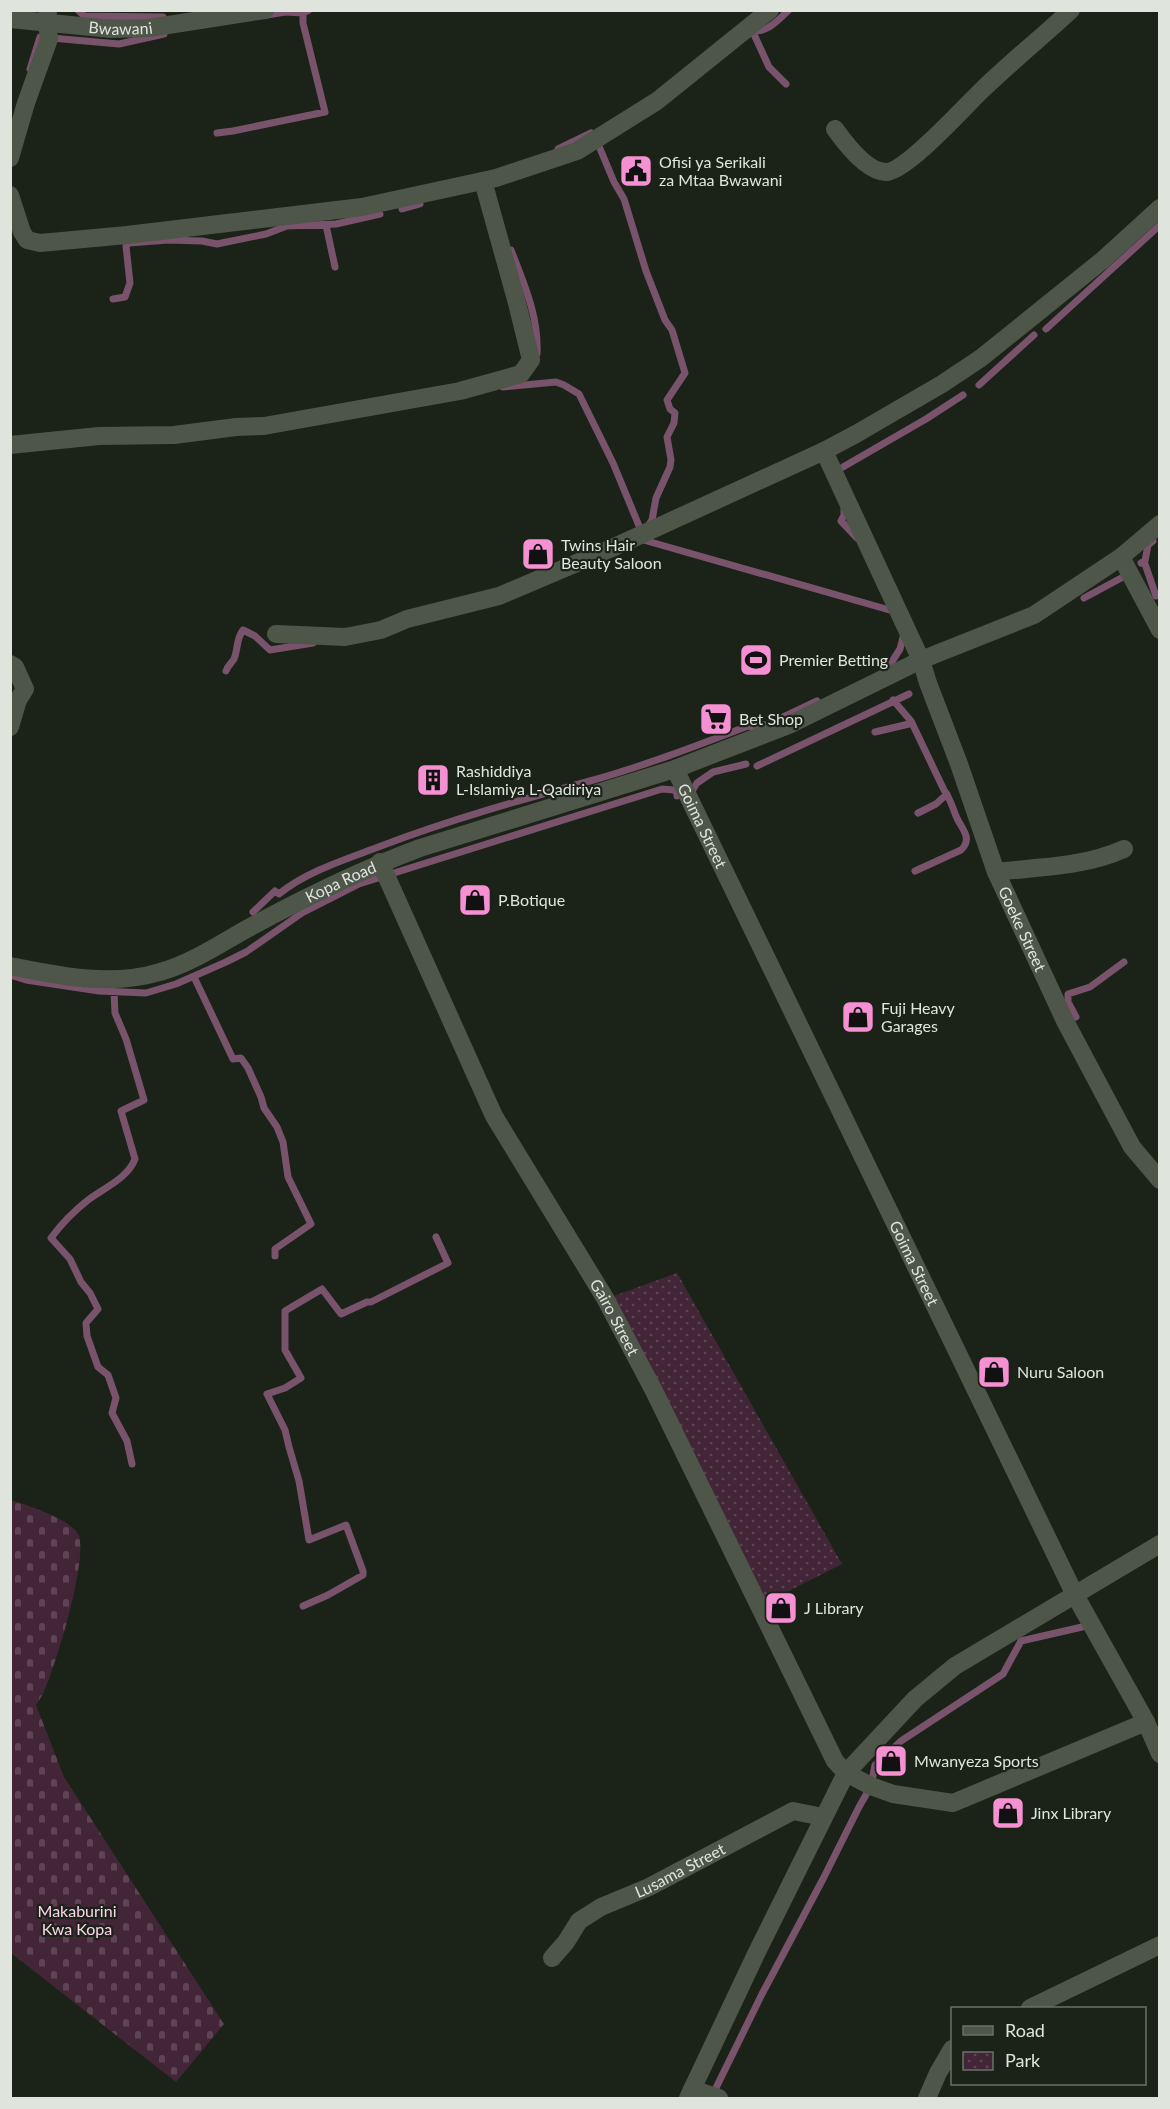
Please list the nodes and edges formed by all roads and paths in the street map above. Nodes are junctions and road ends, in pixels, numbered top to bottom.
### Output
1 (265, 10) edge
2 (770, 10) edge
3 (1071, 10) edge
4 (47, 16) edge
5 (10, 19) edge
6 (835, 129) dead end
7 (10, 158) edge
8 (483, 182) junction
9 (10, 195) edge
10 (1160, 208) edge
11 (10, 445) edge
12 (824, 451) junction
13 (1160, 524) edge
14 (1121, 557) junction
15 (1160, 630) edge
16 (276, 634) dead end
17 (921, 660) junction
18 (10, 664) edge
19 (10, 727) edge
20 (675, 769) junction
21 (1124, 849) dead end
22 (380, 862) junction
23 (996, 872) junction
24 (10, 966) edge
25 (1160, 1180) edge
26 (1160, 1545) edge
27 (1075, 1595) junction
28 (1146, 1722) junction
29 (1160, 1754) edge
30 (846, 1773) junction
31 (823, 1817) junction
32 (1160, 1945) edge
33 (552, 1958) dead end
34 (1032, 2007) edge
35 (951, 2051) edge
36 (690, 2094) edge
37 (719, 2098) edge
38 (927, 2098) edge

1 - 4 street, Bwawani
2 - 8 street
3 - 6 street
4 - 5 street, Bwawani
4 - 7 street
8 - 9 street
8 - 11 street
10 - 12 street
12 - 16 street
12 - 17 street, Goeke Street
13 - 14 street, Kopa Road
14 - 15 street
14 - 17 street, Kopa Road
17 - 20 street, Kopa Road
17 - 23 street, Goeke Street
18 - 19 street
20 - 22 street, Kopa Road
20 - 27 street, Goima Street
21 - 23 street
22 - 24 street, Kopa Road
22 - 30 street, Gairo Street
23 - 25 street, Goeke Street
26 - 27 street
27 - 28 street, Goima Street
27 - 30 street
28 - 29 street, Goima Street
28 - 30 street
30 - 31 street
31 - 33 street, Lusama Street
31 - 36 street
32 - 34 street
35 - 38 street
36 - 37 street

